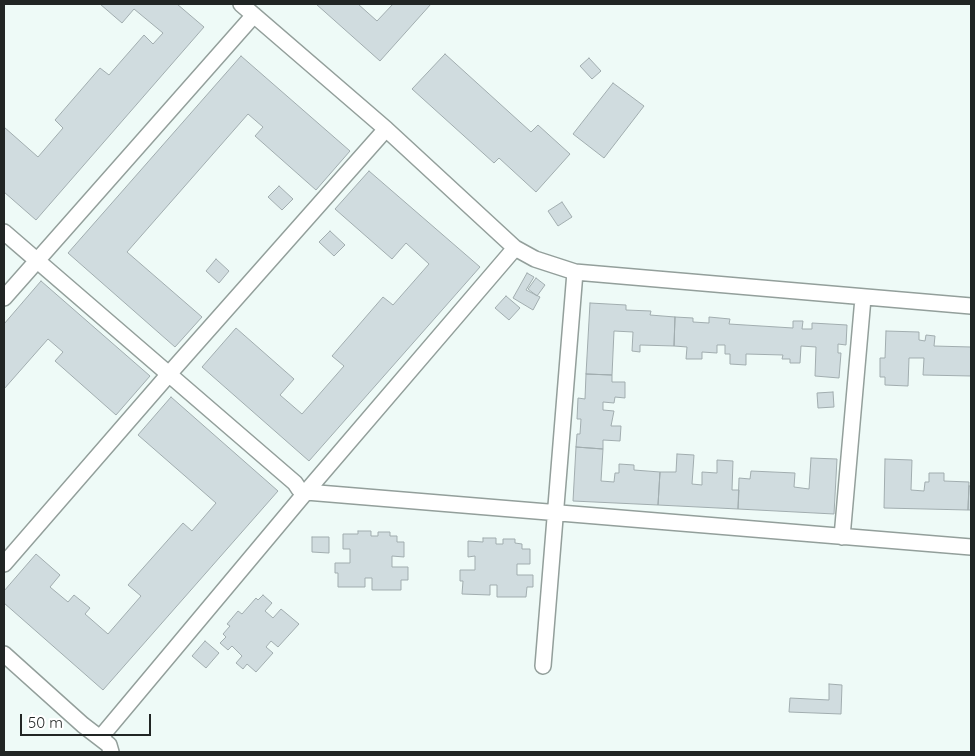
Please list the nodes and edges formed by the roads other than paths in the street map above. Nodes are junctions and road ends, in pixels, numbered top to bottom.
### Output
1 (241, 4) edge
2 (254, 15) junction
3 (386, 129) junction
4 (4, 232) edge
5 (515, 248) junction
6 (36, 260) junction
7 (575, 272) junction
8 (4, 298) edge
9 (863, 298) junction
10 (971, 306) edge
11 (169, 374) junction
12 (306, 492) junction
13 (556, 513) junction
14 (842, 537) junction
15 (971, 548) edge
16 (4, 564) edge
17 (4, 654) edge
18 (543, 666) dead end
19 (107, 745) edge
20 (124, 752) edge

1 - 2 street
2 - 3 street
2 - 6 street
3 - 5 street
3 - 11 street
4 - 6 street
5 - 7 street
5 - 12 street
6 - 8 street
6 - 11 street
7 - 9 street
7 - 13 street
9 - 10 street
9 - 14 street
11 - 12 street
11 - 16 street
12 - 13 street
12 - 19 street
13 - 14 street
13 - 18 street
14 - 15 street
17 - 19 street
19 - 20 street

